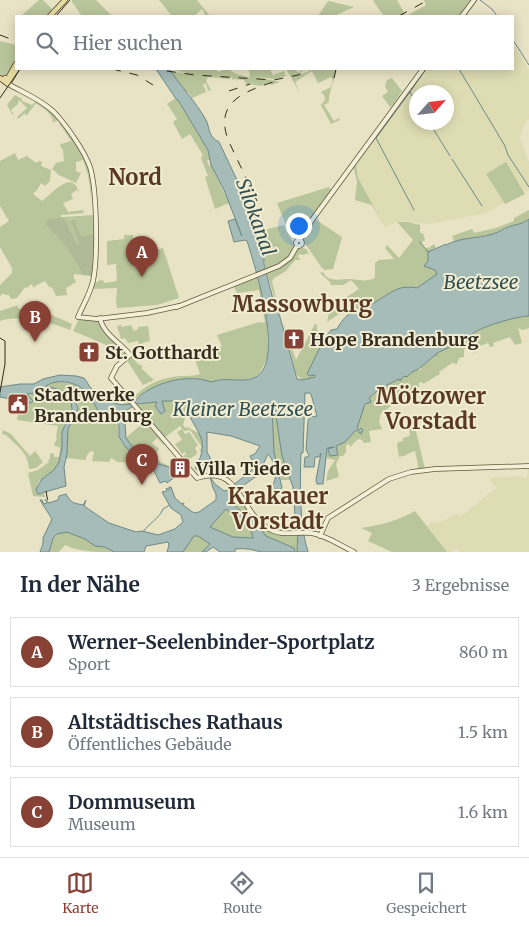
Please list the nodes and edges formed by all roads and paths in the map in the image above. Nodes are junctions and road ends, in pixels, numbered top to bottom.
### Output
1 (67, 0) edge
2 (474, 0) edge
3 (53, 15) edge
4 (463, 15) edge
5 (15, 66) edge
6 (16, 70) edge
7 (423, 70) edge
8 (0, 77) edge
9 (8, 82) junction
10 (92, 179) junction
11 (96, 236) junction
12 (100, 318) junction
13 (529, 466) edge
14 (320, 536) junction
15 (354, 552) edge

1 - 3 main road
2 - 4 main road
5 - 9 main road
6 - 9 main road
7 - 12 main road
8 - 9 main road
9 - 10 main road
10 - 11 main road
10 - 11 main road
11 - 12 main road
12 - 14 main road
13 - 14 main road
14 - 15 main road

